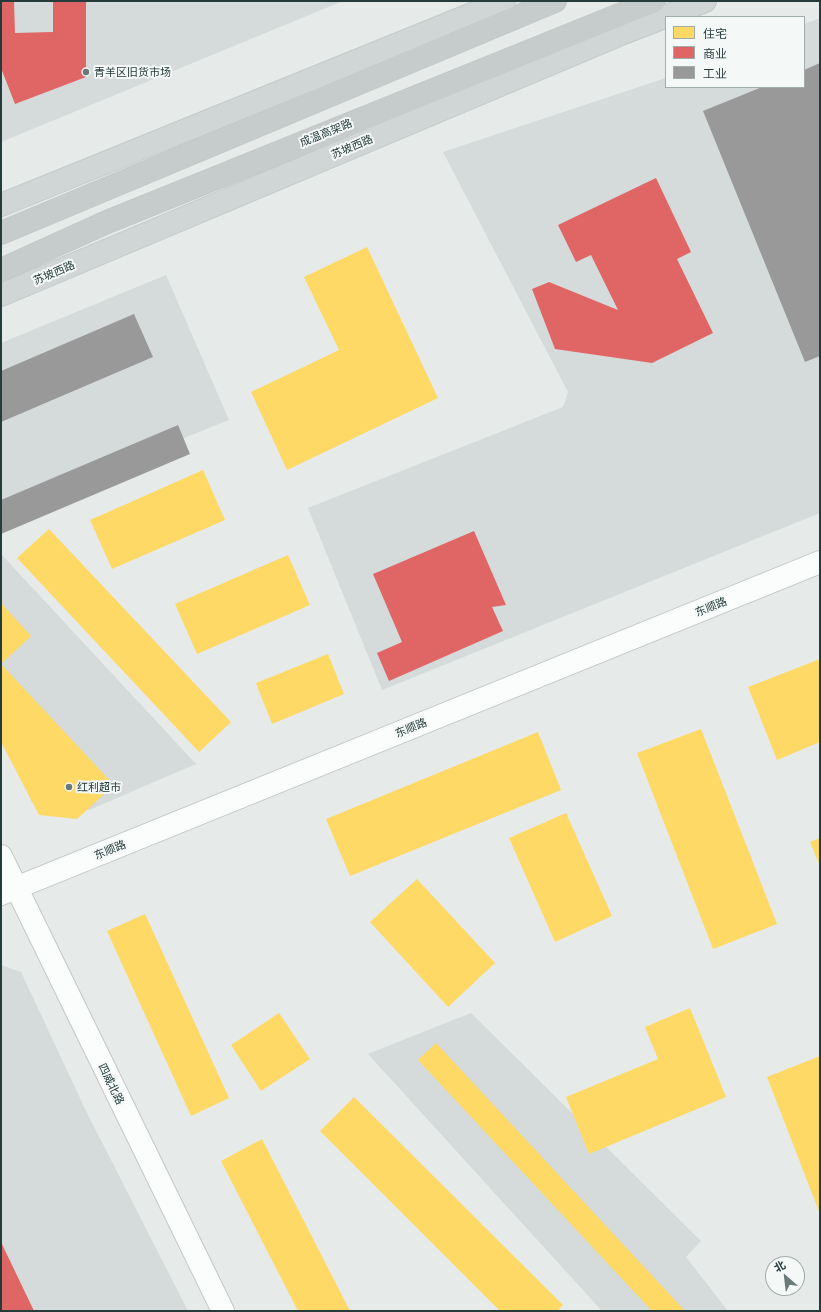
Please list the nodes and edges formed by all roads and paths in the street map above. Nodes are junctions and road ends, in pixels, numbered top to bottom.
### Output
1 (504, 1) edge
2 (555, 1) edge
3 (654, 1) edge
4 (705, 1) edge
5 (667, 16) edge
6 (665, 17) edge
7 (1, 204) edge
8 (1, 233) edge
9 (1, 270) edge
10 (1, 295) edge
11 (820, 562) edge
12 (1, 856) edge
13 (8, 891) edge
14 (223, 1311) edge

1 - 7 main road
2 - 8 highway
3 - 9 highway, 成温高架路
4 - 5 main road, 苏坡西路
6 - 10 main road, 苏坡西路
11 - 13 street, 东顺路
12 - 13 street, 四威北路
13 - 14 street, 四威北路

